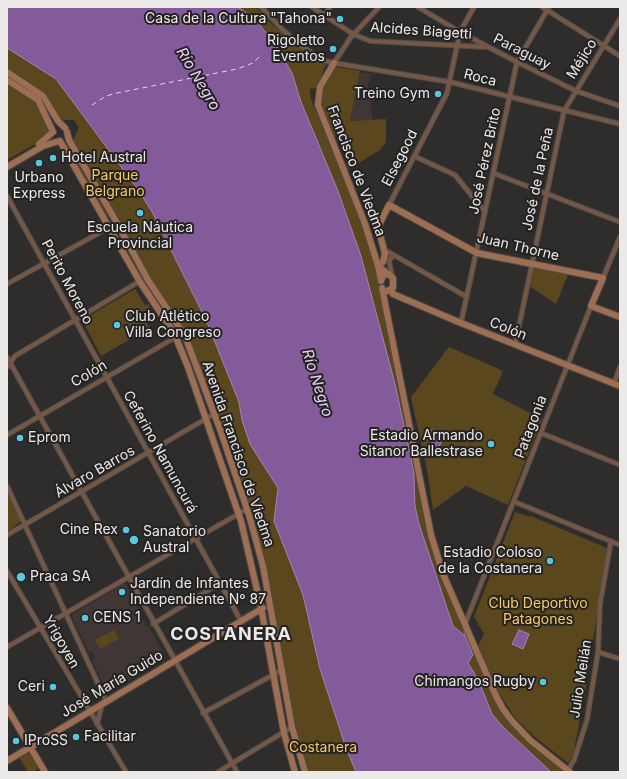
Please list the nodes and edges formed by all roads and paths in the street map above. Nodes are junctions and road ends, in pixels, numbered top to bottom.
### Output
1 (261, 7) edge
2 (312, 7) edge
3 (330, 7) edge
4 (379, 7) edge
5 (418, 7) edge
6 (474, 7) edge
7 (542, 7) edge
8 (548, 9) edge
9 (324, 16) junction
10 (620, 19) edge
11 (460, 32) junction
12 (353, 34) junction
13 (457, 44) junction
14 (604, 46) junction
15 (488, 47) junction
16 (620, 56) edge
17 (517, 62) junction
18 (334, 63) junction
19 (7, 72) edge
20 (7, 80) edge
21 (450, 82) junction
22 (576, 91) junction
23 (509, 97) junction
24 (620, 106) edge
25 (564, 111) junction
26 (620, 124) edge
27 (66, 130) junction
28 (53, 132) junction
29 (59, 141) junction
30 (414, 156) junction
31 (7, 163) edge
32 (7, 167) edge
33 (494, 172) junction
34 (545, 192) junction
35 (7, 196) edge
36 (389, 205) junction
37 (485, 212) junction
38 (620, 222) edge
39 (117, 223) junction
40 (110, 227) junction
41 (620, 237) edge
42 (619, 245) edge
43 (385, 250) junction
44 (477, 253) junction
45 (393, 256) junction
46 (45, 263) junction
47 (531, 263) junction
48 (378, 266) junction
49 (391, 276) junction
50 (147, 278) junction
51 (603, 278) junction
52 (381, 281) junction
53 (140, 282) junction
54 (7, 284) edge
55 (382, 288) junction
56 (390, 291) junction
57 (467, 297) junction
58 (386, 305) junction
59 (591, 306) junction
60 (620, 317) edge
61 (75, 319) junction
62 (461, 323) junction
63 (183, 333) junction
64 (176, 338) junction
65 (515, 345) junction
66 (7, 357) edge
67 (10, 363) junction
68 (568, 365) junction
69 (7, 367) edge
70 (620, 368) edge
71 (106, 378) junction
72 (614, 383) junction
73 (620, 386) edge
74 (214, 414) junction
75 (40, 416) junction
76 (206, 419) junction
77 (541, 433) junction
78 (7, 435) edge
79 (148, 453) junction
80 (620, 465) edge
81 (7, 486) edge
82 (81, 493) junction
83 (515, 502) junction
84 (247, 509) junction
85 (238, 514) junction
86 (25, 525) junction
87 (7, 535) edge
88 (196, 538) junction
89 (610, 541) junction
90 (620, 545) edge
91 (7, 571) edge
92 (128, 577) junction
93 (220, 583) junction
94 (270, 604) junction
95 (261, 610) junction
96 (65, 612) junction
97 (241, 621) junction
98 (154, 624) junction
99 (465, 625) junction
100 (40, 627) junction
101 (7, 647) edge
102 (598, 652) junction
103 (620, 659) edge
104 (174, 661) junction
105 (283, 670) junction
106 (274, 674) junction
107 (104, 702) junction
108 (7, 708) edge
109 (89, 711) junction
110 (203, 713) junction
111 (96, 724) junction
112 (292, 727) junction
113 (284, 732) junction
114 (31, 747) junction
115 (7, 761) edge
116 (232, 764) junction
117 (569, 771) edge
118 (45, 772) edge
119 (126, 772) edge
120 (218, 772) edge
121 (237, 772) edge
122 (295, 772) edge
123 (305, 772) edge

1 - 18 street, Roca
2 - 9 street, Alcides Biagetti
3 - 9 street
4 - 12 street
5 - 11 street, Paraguay
6 - 11 street, Elsegood
7 - 8 street
8 - 14 street
8 - 17 street, José Pérez Brito
9 - 12 street, Alcides Biagetti
10 - 14 street, Méjico
11 - 13 street, Elsegood
11 - 15 street, Paraguay
12 - 13 street, Alcides Biagetti
12 - 18 street
13 - 15 street, Alcides Biagetti
13 - 21 street, Elsegood
14 - 16 street
14 - 22 street, Méjico
15 - 17 street, Paraguay
17 - 22 street, Paraguay
17 - 23 street, José Pérez Brito
18 - 21 street, Roca
18 - 48 main road, Francisco de Viedma
19 - 27 main road, Avenida Francisco de Viedma
20 - 28 main road
21 - 23 street, Roca
21 - 30 street, Elsegood
22 - 24 street, Paraguay
22 - 25 street, Méjico
23 - 25 street, Roca
23 - 33 street, José Pérez Brito
25 - 26 street, Roca
25 - 34 street, José de la Peña
27 - 28 main road
27 - 29 main road
27 - 39 main road, Avenida Francisco de Viedma
28 - 29 main road
28 - 31 main road
29 - 32 main road
29 - 40 main road, Avenida Francisco de Viedma
30 - 36 street, Elsegood
30 - 37 street
33 - 34 street
33 - 37 street, José Pérez Brito
34 - 38 street
34 - 47 street, José de la Peña
35 - 46 street, Perito Moreno
36 - 43 main road, Elsegood
36 - 44 main road, Juan Thorne
37 - 44 street, José Pérez Brito
39 - 40 street
39 - 50 main road, Avenida Francisco de Viedma
40 - 46 street
40 - 53 main road, Avenida Francisco de Viedma
41 - 42 street, Patagonia
42 - 51 street, Patagonia
43 - 45 street
43 - 48 main road
44 - 47 main road, Juan Thorne
44 - 57 street, José Pérez Brito
45 - 49 street
45 - 57 street
46 - 54 street
46 - 61 street, Perito Moreno
47 - 51 main road, Juan Thorne
47 - 65 street, José de la Peña
48 - 49 main road
48 - 52 main road, Francisco de Viedma
49 - 52 main road
49 - 56 main road, Francisco de Viedma
50 - 53 street
50 - 63 main road, Avenida Francisco de Viedma
51 - 59 main road, Patagonia
52 - 55 main road, Francisco de Viedma
53 - 61 street
53 - 64 main road, Avenida Francisco de Viedma
55 - 56 main road
55 - 58 main road, Francisco de Viedma
56 - 58 main road, Francisco de Viedma
56 - 62 main road, Colón
57 - 62 street, José Pérez Brito
58 - 99 main road, Francisco de Viedma
59 - 60 main road
59 - 68 street, Patagonia
61 - 67 street
61 - 71 street, Perito Moreno
62 - 65 main road, Colón
63 - 64 street, Colón
63 - 74 main road, Avenida Francisco de Viedma
64 - 71 street, Colón
64 - 76 main road, Avenida Francisco de Viedma
65 - 68 main road, Colón
66 - 67 street
67 - 69 street
67 - 75 street
68 - 72 main road, Colón
68 - 77 street, Patagonia
70 - 72 street
71 - 75 street, Colón
71 - 79 street, Ceferino Namuncurá
72 - 73 main road, Colón
74 - 76 street, Álvaro Barros
74 - 84 main road, Avenida Francisco de Viedma
75 - 78 street, Colón
75 - 82 street
76 - 79 street, Álvaro Barros
76 - 85 main road, Avenida Francisco de Viedma
77 - 80 street
77 - 83 street, Patagonia
79 - 82 street, Álvaro Barros
79 - 88 street, Ceferino Namuncurá
81 - 86 street
82 - 86 street, Álvaro Barros
82 - 92 street
83 - 89 street
83 - 99 street, Patagonia
84 - 85 street
84 - 94 main road, Avenida Francisco de Viedma
85 - 88 street
85 - 95 main road, Avenida Francisco de Viedma
86 - 87 street, Álvaro Barros
86 - 96 street
88 - 92 street
88 - 93 street, Ceferino Namuncurá
89 - 90 street
89 - 102 street, Julio Meilán
91 - 100 street, Yrigoyen
92 - 96 street
92 - 98 street
93 - 97 street, Ceferino Namuncurá
93 - 98 street
94 - 95 main road, José María Guido
94 - 105 main road, Avenida Francisco de Viedma
95 - 97 main road, José María Guido
95 - 106 main road, Avenida Francisco de Viedma
96 - 100 street
96 - 107 street
97 - 104 main road, José María Guido
98 - 104 street
99 - 117 main road, Francisco de Viedma
100 - 101 street
100 - 109 street, Yrigoyen
102 - 103 street
102 - 117 street, Julio Meilán
104 - 107 main road, José María Guido
104 - 110 street
105 - 106 street
105 - 112 main road, Avenida Francisco de Viedma
106 - 110 street
106 - 113 main road, Avenida Francisco de Viedma
107 - 109 main road, José María Guido
107 - 111 street
108 - 114 main road
109 - 111 street, Yrigoyen
109 - 114 main road, José María Guido
110 - 116 street
111 - 119 street, Yrigoyen
112 - 113 street
112 - 123 main road, Avenida Francisco de Viedma
113 - 116 street
113 - 122 main road, Avenida Francisco de Viedma
114 - 115 main road, José María Guido
114 - 118 main road
116 - 120 street
116 - 121 street

